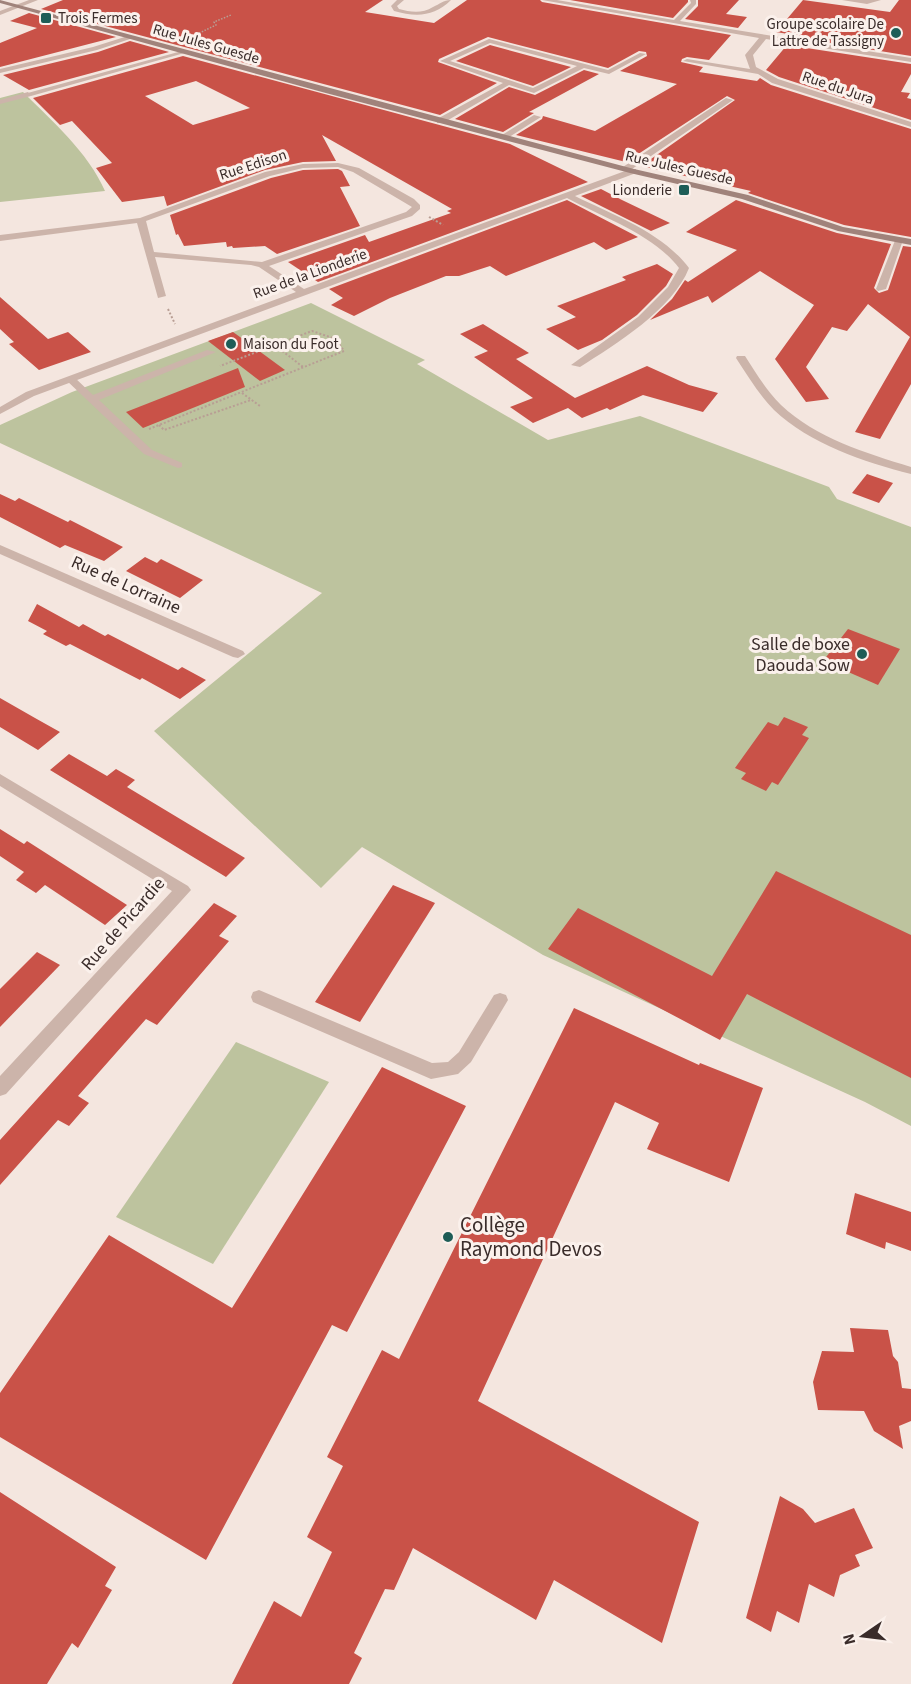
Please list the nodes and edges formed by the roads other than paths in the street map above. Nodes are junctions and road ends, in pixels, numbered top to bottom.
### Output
1 (35, 0) edge
2 (401, 0) edge
3 (448, 0) edge
4 (545, 0) edge
5 (693, 0) edge
6 (845, 0) edge
7 (878, 0) edge
8 (0, 1) edge
9 (18, 6) junction
10 (0, 13) edge
11 (675, 22) junction
12 (130, 37) junction
13 (764, 37) junction
14 (184, 52) junction
15 (642, 54) dead end
16 (909, 60) edge
17 (687, 62) dead end
18 (582, 66) junction
19 (904, 68) dead end
20 (0, 71) edge
21 (758, 72) junction
22 (508, 83) junction
23 (729, 100) dead end
24 (0, 102) edge
25 (537, 117) dead end
26 (440, 121) junction
27 (911, 125) edge
28 (503, 137) junction
29 (629, 170) junction
30 (567, 195) junction
31 (141, 220) junction
32 (0, 238) edge
33 (899, 240) junction
34 (911, 242) edge
35 (150, 254) junction
36 (262, 265) junction
37 (881, 289) dead end
38 (302, 292) junction
39 (161, 295) road end
40 (210, 352) dead end
41 (741, 358) dead end
42 (576, 365) dead end
43 (70, 379) junction
44 (92, 399) junction
45 (0, 411) edge
46 (178, 465) dead end
47 (911, 471) edge
48 (0, 549) edge
49 (238, 654) dead end
50 (0, 779) edge
51 (259, 997) dead end
52 (500, 1000) dead end
53 (0, 1088) edge

1 - 9 street
2 - 3 street
4 - 11 street
5 - 11 street
6 - 7 street
8 - 9 main road, Rue Jules Guesde
9 - 10 street
9 - 12 main road, Rue Jules Guesde
11 - 13 street
12 - 14 main road, Rue Jules Guesde
12 - 20 street
13 - 16 street
13 - 21 street
14 - 24 street
14 - 26 main road, Rue Jules Guesde
15 - 18 street
16 - 19 street
17 - 21 street, Rue du Jura
18 - 22 street
18 - 22 street
21 - 27 street, Rue du Jura
22 - 26 street
23 - 29 street, Rue de la Lionderie
25 - 28 street
26 - 28 main road, Rue Jules Guesde
28 - 29 main road, Rue Jules Guesde
29 - 30 street, Rue de la Lionderie
29 - 33 main road, Rue Jules Guesde
30 - 38 street, Rue de la Lionderie
30 - 42 street
31 - 32 street, Rue Edison
31 - 35 street
31 - 36 street, Rue Edison
33 - 34 main road, Rue Jules Guesde
33 - 37 street
35 - 36 street
35 - 39 street
36 - 38 street
38 - 43 street, Rue de la Lionderie
40 - 44 street
41 - 47 street
43 - 44 street
43 - 45 street, Rue de la Lionderie
44 - 46 street
48 - 49 street, Rue de Lorraine
50 - 53 street, Rue de Picardie
51 - 52 street

